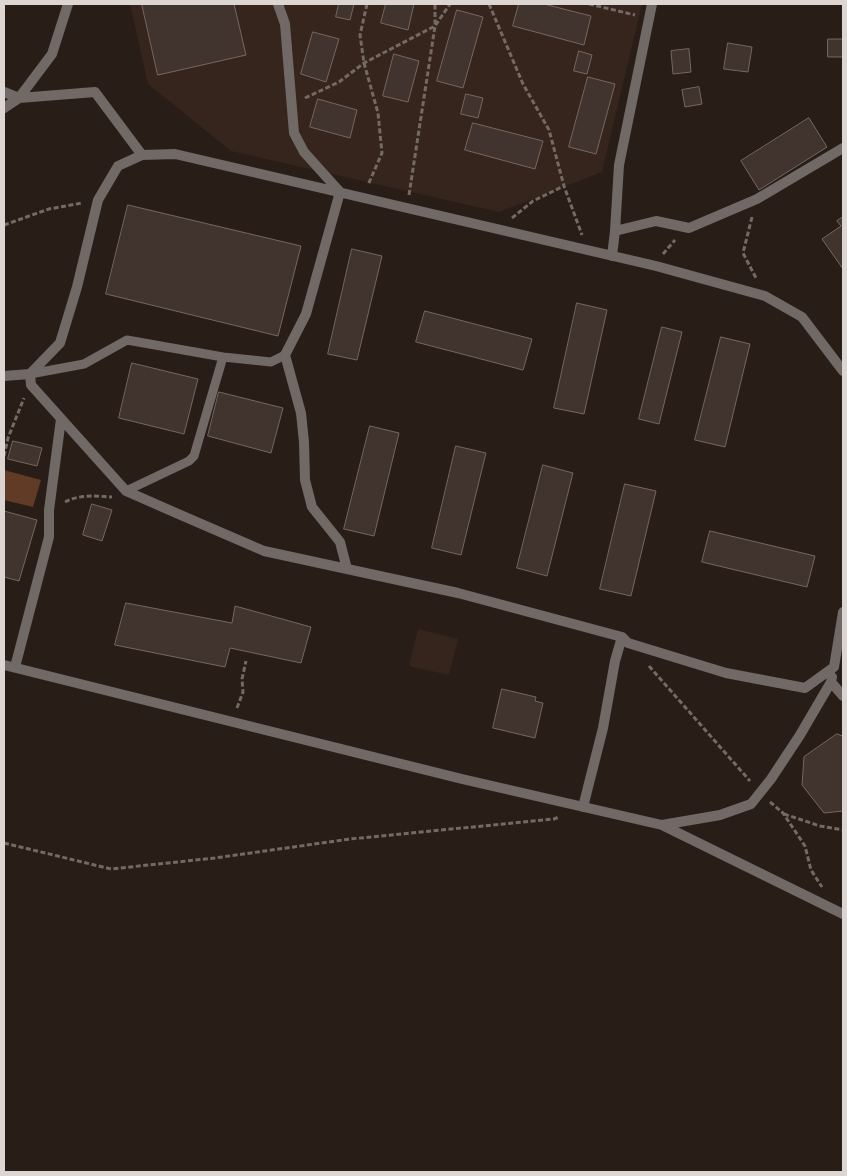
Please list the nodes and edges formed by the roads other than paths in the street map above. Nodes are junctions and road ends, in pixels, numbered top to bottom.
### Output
1 (68, 4) edge
2 (278, 4) edge
3 (652, 4) edge
4 (4, 92) edge
5 (19, 98) junction
6 (4, 108) edge
7 (843, 148) edge
8 (142, 155) junction
9 (340, 192) junction
10 (616, 231) junction
11 (612, 256) junction
12 (285, 355) junction
13 (222, 357) junction
14 (843, 371) edge
15 (4, 376) edge
16 (31, 379) junction
17 (61, 419) junction
18 (126, 491) junction
19 (347, 569) junction
20 (843, 612) edge
21 (622, 637) junction
22 (4, 665) edge
23 (15, 667) junction
24 (834, 667) junction
25 (831, 682) junction
26 (843, 696) edge
27 (584, 807) junction
28 (662, 825) junction
29 (841, 912) edge

1 - 5 street
2 - 9 street
3 - 10 street
4 - 5 street
5 - 6 street
5 - 8 street
7 - 10 street
8 - 9 street
8 - 16 street
9 - 11 street
9 - 12 street
10 - 11 street
11 - 14 street
12 - 13 lane
12 - 19 street
13 - 16 lane
13 - 18 lane
15 - 16 street
16 - 17 street
17 - 18 street
17 - 23 street
18 - 19 street
19 - 21 street
20 - 24 street
21 - 24 street
21 - 27 street
22 - 23 street
23 - 27 street
24 - 25 street
25 - 26 street
25 - 28 street
27 - 28 street
28 - 29 street

